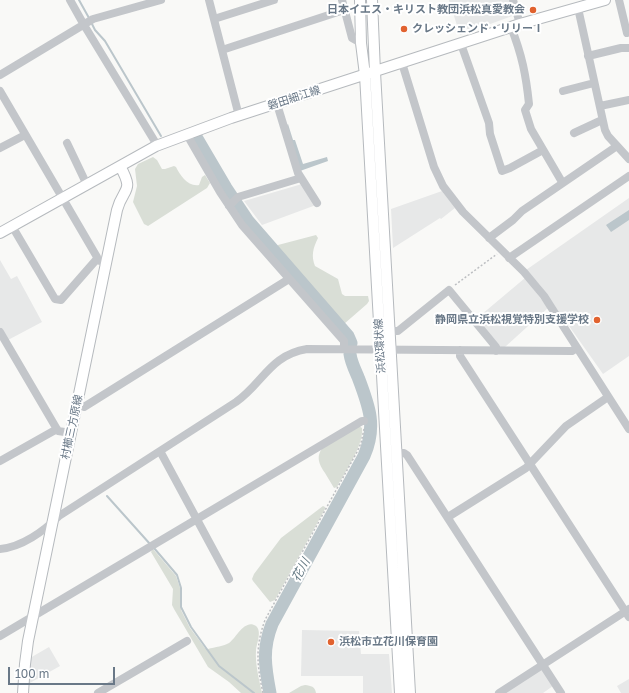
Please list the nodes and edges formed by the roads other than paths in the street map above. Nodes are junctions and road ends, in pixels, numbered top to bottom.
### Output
1 (70, 0) edge
2 (161, 0) edge
3 (209, 0) edge
4 (274, 0) edge
5 (342, 0) edge
6 (360, 0) edge
7 (372, 0) edge
8 (513, 0) edge
9 (604, 0) edge
10 (619, 0) edge
11 (578, 8) junction
12 (344, 10) junction
13 (214, 19) junction
14 (88, 22) junction
15 (516, 26) junction
16 (627, 33) dead end
17 (362, 43) junction
18 (461, 44) junction
19 (629, 48) edge
20 (222, 50) junction
21 (588, 56) junction
22 (402, 63) junction
23 (370, 74) junction
24 (0, 75) edge
25 (594, 83) junction
26 (0, 91) edge
27 (563, 91) dead end
28 (629, 100) edge
29 (277, 104) junction
30 (600, 106) junction
31 (239, 116) junction
32 (602, 120) junction
33 (574, 132) dead end
34 (188, 134) junction
35 (25, 135) junction
36 (67, 143) dead end
37 (157, 145) junction
38 (616, 146) junction
39 (0, 148) edge
40 (543, 150) junction
41 (629, 159) edge
42 (120, 166) junction
43 (300, 175) junction
44 (629, 176) edge
45 (562, 182) junction
46 (87, 185) junction
47 (63, 198) junction
48 (232, 203) junction
49 (317, 203) dead end
50 (12, 226) junction
51 (0, 233) edge
52 (489, 238) junction
53 (509, 258) junction
54 (101, 261) junction
55 (289, 280) junction
56 (390, 331) junction
57 (0, 332) edge
58 (577, 348) junction
59 (344, 349) junction
60 (386, 350) junction
61 (460, 350) junction
62 (496, 350) junction
63 (608, 397) junction
64 (77, 405) junction
65 (364, 421) road end
66 (57, 429) junction
67 (629, 429) edge
68 (71, 433) junction
69 (160, 451) junction
70 (397, 453) junction
71 (0, 462) edge
72 (530, 464) junction
73 (448, 517) junction
74 (197, 519) junction
75 (53, 523) junction
76 (0, 549) edge
77 (229, 579) dead end
78 (628, 612) edge
79 (34, 616) junction
80 (0, 636) edge
81 (187, 640) dead end
82 (542, 665) junction
83 (23, 693) edge
84 (98, 693) edge
85 (400, 693) edge
86 (410, 693) edge
87 (498, 693) edge
88 (561, 693) edge

1 - 14 street
2 - 14 street
3 - 13 street
4 - 13 street
5 - 12 street
6 - 17 main road, 浜松環状線
7 - 23 main road, 浜松環状線
8 - 15 street
9 - 11 main road, 磐田細江線
10 - 16 street
11 - 15 main road, 磐田細江線
11 - 21 street
12 - 17 street
12 - 20 street
13 - 20 street
14 - 24 street
14 - 37 street
15 - 18 main road, 磐田細江線
15 - 40 street
17 - 23 main road, 浜松環状線
18 - 22 main road, 磐田細江線
18 - 40 street
19 - 21 street
20 - 31 street
21 - 25 street
22 - 23 main road, 磐田細江線
22 - 52 street
23 - 29 main road, 磐田細江線
23 - 56 main road, 浜松環状線
23 - 60 main road, 浜松環状線
25 - 27 street
25 - 30 street
26 - 35 street
28 - 30 street
29 - 31 main road, 磐田細江線
29 - 43 street
30 - 32 street
31 - 34 main road, 磐田細江線
32 - 33 street
32 - 38 street
34 - 37 main road, 磐田細江線
34 - 48 street
35 - 39 street
35 - 47 street
36 - 46 street
37 - 42 main road, 磐田細江線
38 - 41 street
38 - 45 street
40 - 45 street
42 - 46 main road, 磐田細江線
42 - 54 main road, 村櫛三方原線
43 - 48 street
43 - 49 street
44 - 53 street
45 - 52 street
46 - 47 main road, 磐田細江線
47 - 50 main road, 磐田細江線
47 - 54 street
48 - 55 street
50 - 51 main road, 磐田細江線
50 - 54 street
52 - 53 street
53 - 58 street
54 - 64 main road, 村櫛三方原線
55 - 59 street
55 - 64 street
56 - 60 main road, 浜松環状線
56 - 62 street
57 - 66 street
58 - 62 street
58 - 63 street
59 - 60 street
59 - 69 street
60 - 61 street
60 - 70 main road, 浜松環状線
60 - 85 main road, 浜松環状線
61 - 62 street
61 - 72 street
63 - 67 street
63 - 72 street
64 - 68 main road, 村櫛三方原線
65 - 74 street
66 - 68 street
66 - 71 street
68 - 75 main road, 村櫛三方原線
69 - 74 street
69 - 75 street
70 - 73 street
70 - 86 main road, 浜松環状線
72 - 73 street
72 - 78 street
73 - 82 street
74 - 77 street
74 - 79 street
75 - 76 street
75 - 79 main road, 村櫛三方原線
78 - 82 street
79 - 80 street
79 - 83 main road, 村櫛三方原線
81 - 84 street
82 - 87 street
82 - 88 street

